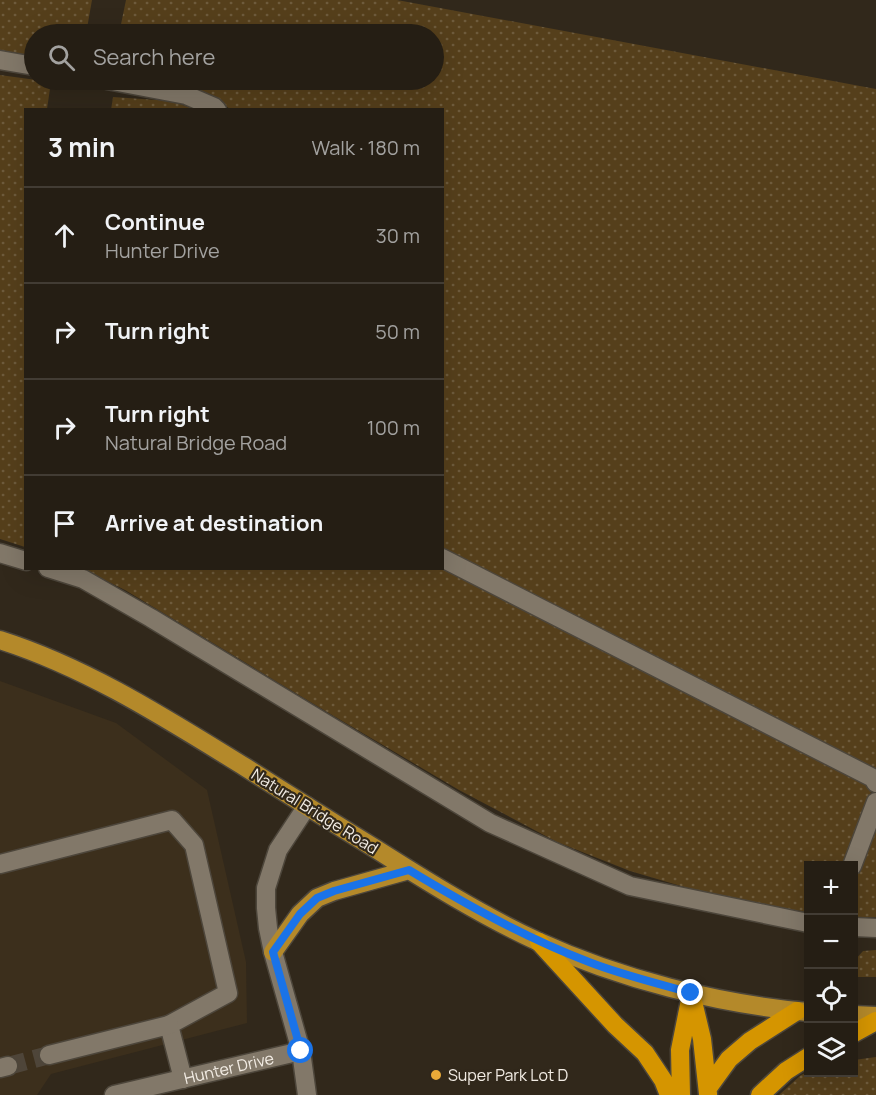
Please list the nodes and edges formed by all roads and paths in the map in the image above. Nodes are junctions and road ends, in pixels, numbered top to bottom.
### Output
1 (0, 60) edge
2 (24, 64) edge
3 (160, 90) edge
4 (214, 108) edge
5 (0, 553) edge
6 (444, 559) edge
7 (24, 560) edge
8 (54, 570) edge
9 (0, 640) edge
10 (876, 783) edge
11 (876, 802) edge
12 (307, 806) junction
13 (854, 861) edge
14 (0, 864) edge
15 (409, 870) junction
16 (804, 922) edge
17 (858, 927) edge
18 (876, 928) edge
19 (539, 942) junction
20 (273, 952) junction
21 (691, 993) junction
22 (803, 1011) edge
23 (858, 1015) edge
24 (876, 1016) edge
25 (876, 1021) edge
26 (169, 1025) junction
27 (858, 1031) edge
28 (301, 1051) junction
29 (49, 1055) tunnel mouth
30 (804, 1060) edge
31 (183, 1079) junction
32 (708, 1092) edge
33 (114, 1095) edge
34 (307, 1095) edge
35 (669, 1095) edge
36 (681, 1095) edge
37 (760, 1095) edge

1 - 2 street
3 - 4 street
5 - 7 street
6 - 10 street
8 - 16 street
9 - 12 main road, Natural Bridge Road
11 - 13 street
12 - 15 main road, Natural Bridge Road
12 - 20 street
14 - 26 street
15 - 19 main road, Natural Bridge Road
15 - 20 main road
17 - 18 street
19 - 21 main road, Natural Bridge Road
19 - 35 highway
20 - 28 street
21 - 22 main road, Natural Bridge Road
21 - 32 highway
21 - 36 highway
22 - 32 highway
23 - 24 main road
25 - 27 highway
26 - 29 street
26 - 31 street
28 - 31 street, Hunter Drive
28 - 34 street
30 - 37 highway
31 - 33 street, Hunter Drive

